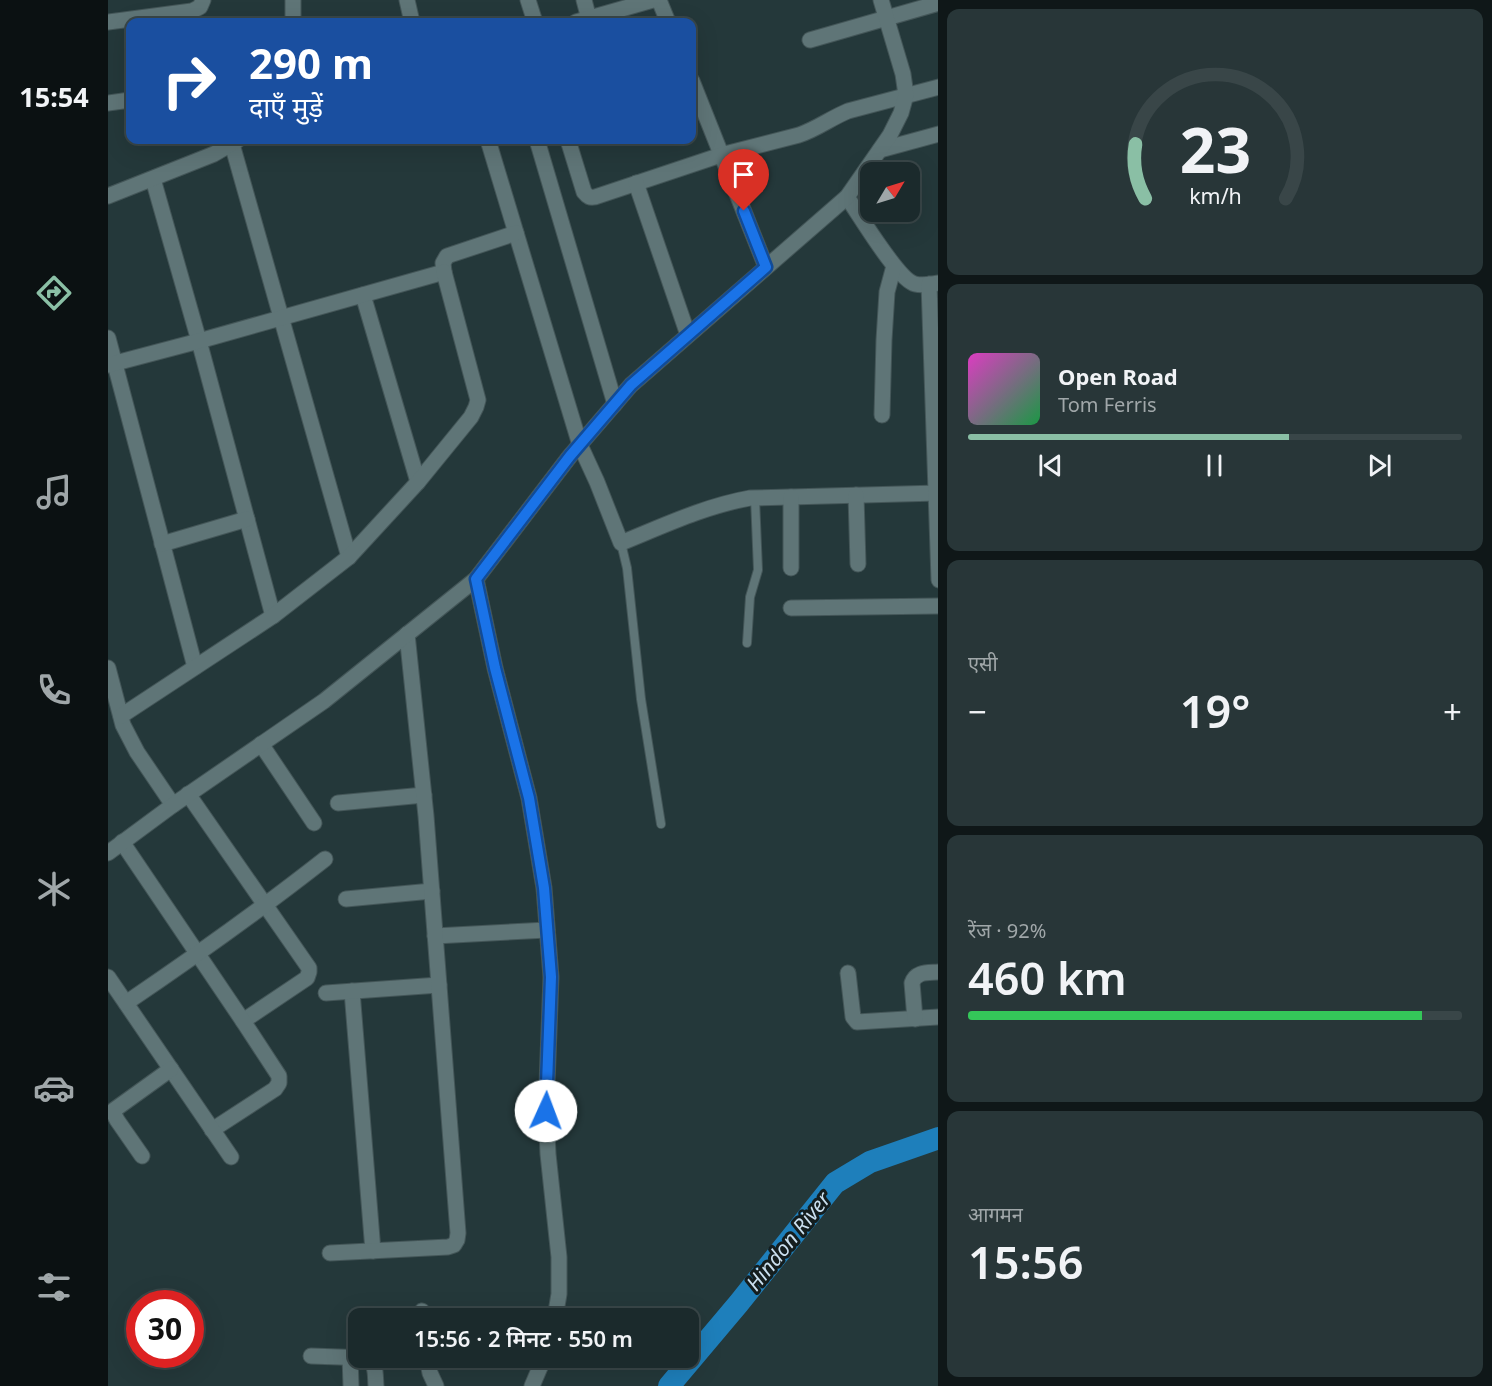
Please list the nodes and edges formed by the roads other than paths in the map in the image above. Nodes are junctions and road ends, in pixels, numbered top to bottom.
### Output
1 (203, 0) edge
2 (293, 0) edge
3 (407, 0) edge
4 (528, 0) edge
5 (584, 0) edge
6 (653, 0) edge
7 (659, 0) edge
8 (881, 0) edge
9 (938, 3) edge
10 (136, 18) edge
11 (293, 18) edge
12 (411, 18) edge
13 (534, 18) edge
14 (583, 18) edge
15 (593, 18) edge
16 (666, 18) edge
17 (886, 18) junction
18 (126, 19) edge
19 (108, 22) edge
20 (810, 40) dead end
21 (938, 87) edge
22 (696, 91) edge
23 (906, 95) junction
24 (126, 101) edge
25 (108, 103) edge
26 (938, 134) edge
27 (232, 144) edge
28 (236, 144) edge
29 (489, 144) edge
30 (538, 144) edge
31 (569, 144) edge
32 (880, 150) junction
33 (721, 155) junction
34 (153, 179) junction
35 (636, 183) junction
36 (108, 196) edge
37 (847, 197) junction
38 (516, 233) junction
39 (894, 266) junction
40 (766, 267) junction
41 (444, 272) junction
42 (934, 284) edge
43 (363, 295) junction
44 (282, 317) junction
45 (688, 335) junction
46 (108, 338) edge
47 (199, 341) junction
48 (111, 365) edge
49 (935, 375) edge
50 (615, 404) junction
51 (882, 415) dead end
52 (580, 445) junction
53 (418, 482) junction
54 (937, 493) edge
55 (856, 495) junction
56 (791, 497) junction
57 (755, 498) junction
58 (247, 519) junction
59 (938, 536) edge
60 (621, 543) junction
61 (162, 544) junction
62 (349, 557) junction
63 (858, 564) dead end
64 (791, 568) dead end
65 (476, 579) junction
66 (938, 606) edge
67 (791, 608) dead end
68 (273, 616) junction
69 (407, 634) junction
70 (747, 643) dead end
71 (195, 667) junction
72 (108, 668) edge
73 (121, 716) junction
74 (261, 744) junction
75 (188, 794) junction
76 (424, 795) junction
77 (338, 803) dead end
78 (172, 805) junction
79 (314, 823) dead end
80 (661, 825) dead end
81 (122, 842) junction
82 (108, 853) edge
83 (325, 860) dead end
84 (432, 891) junction
85 (346, 899) dead end
86 (266, 906) junction
87 (547, 930) junction
88 (435, 936) junction
89 (198, 954) junction
90 (938, 972) edge
91 (848, 973) dead end
92 (108, 977) edge
93 (439, 985) junction
94 (352, 991) junction
95 (326, 993) dead end
96 (126, 1003) junction
97 (938, 1017) edge
98 (915, 1019) junction
99 (243, 1020) junction
100 (171, 1069) junction
101 (212, 1130) junction
102 (142, 1156) dead end
103 (231, 1157) dead end
104 (373, 1251) junction
105 (330, 1253) dead end
106 (557, 1308) edge
107 (311, 1356) dead end
108 (348, 1357) edge
109 (350, 1368) edge
110 (374, 1368) edge
111 (429, 1368) edge
112 (540, 1368) edge
113 (351, 1386) edge
114 (376, 1386) edge
115 (436, 1386) edge
116 (532, 1386) edge

1 - 10 street
2 - 11 street
3 - 12 street
4 - 13 street
5 - 14 street
6 - 15 street
7 - 16 street
8 - 17 street
9 - 17 street
17 - 20 street
17 - 23 street
18 - 19 street
21 - 23 street
22 - 33 street
23 - 32 street
23 - 33 street
24 - 25 street
26 - 32 street
27 - 34 street
28 - 44 street
29 - 38 street
30 - 50 street
31 - 35 street
32 - 37 street
33 - 35 street
33 - 40 street
34 - 36 street
34 - 47 street
35 - 45 street
37 - 39 street
37 - 40 street
38 - 41 street
38 - 52 street
39 - 42 street
39 - 51 street
40 - 45 street
41 - 43 street
41 - 53 street
42 - 49 street
43 - 44 street
43 - 53 street
44 - 47 street
44 - 62 street
45 - 50 street
46 - 48 street
47 - 48 street
47 - 58 street
48 - 61 street
49 - 54 street
50 - 52 street
52 - 60 street
52 - 65 street
53 - 62 street
54 - 55 street
54 - 59 street
55 - 56 street
55 - 63 street
56 - 57 street
56 - 64 street
57 - 60 street
57 - 70 lane
58 - 61 street
58 - 68 street
60 - 80 lane
61 - 71 street
62 - 68 street
65 - 69 street
65 - 87 street
66 - 67 street
68 - 71 street
69 - 74 street
69 - 76 street
71 - 73 street
72 - 73 street
73 - 78 street
74 - 75 street
74 - 79 street
75 - 78 street
75 - 86 street
76 - 77 street
76 - 84 street
78 - 81 street
81 - 82 street
81 - 89 street
83 - 86 street
84 - 85 street
84 - 88 street
86 - 89 street
86 - 99 street
87 - 88 street
87 - 106 street
88 - 93 street
89 - 96 street
89 - 99 street
90 - 98 street
91 - 98 street
92 - 96 street
93 - 94 street
93 - 104 street
94 - 95 street
94 - 104 street
96 - 100 street
97 - 98 street
99 - 101 street
100 - 101 street
100 - 102 street
101 - 103 street
104 - 105 street
107 - 108 street
109 - 113 street
110 - 114 street
111 - 115 street
112 - 116 street

